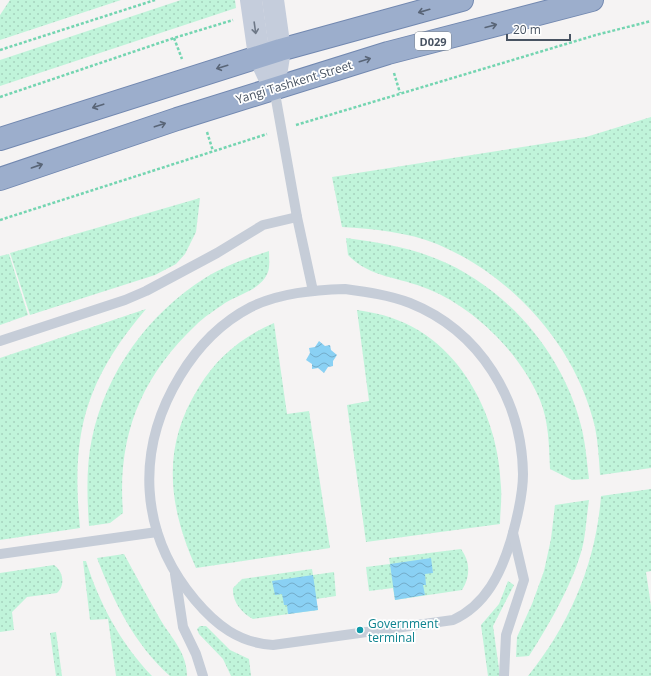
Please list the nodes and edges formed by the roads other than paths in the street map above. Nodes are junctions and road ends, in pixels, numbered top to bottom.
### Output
1 (251, 0) edge
2 (273, 0) edge
3 (462, 0) edge
4 (592, 0) edge
5 (270, 53) junction
6 (274, 88) junction
7 (0, 139) edge
8 (0, 179) edge
9 (297, 217) junction
10 (313, 291) junction
11 (0, 342) edge
12 (513, 531) junction
13 (157, 532) junction
14 (0, 554) edge
15 (174, 568) junction
16 (203, 676) edge
17 (504, 676) edge

1 -> 5 main road
2 - 5 main road
3 -> 5 highway
6 -> 4 highway, Yangi Tashkent Street / D029
5 - 6 main road
5 -> 7 highway
8 -> 6 highway, Yangi Tashkent Street / D029
6 - 9 lane
9 - 10 lane
9 - 11 lane
10 - 12 lane
10 - 13 lane
12 - 15 lane
12 - 17 lane
13 - 14 lane
13 - 15 lane
15 - 16 lane

